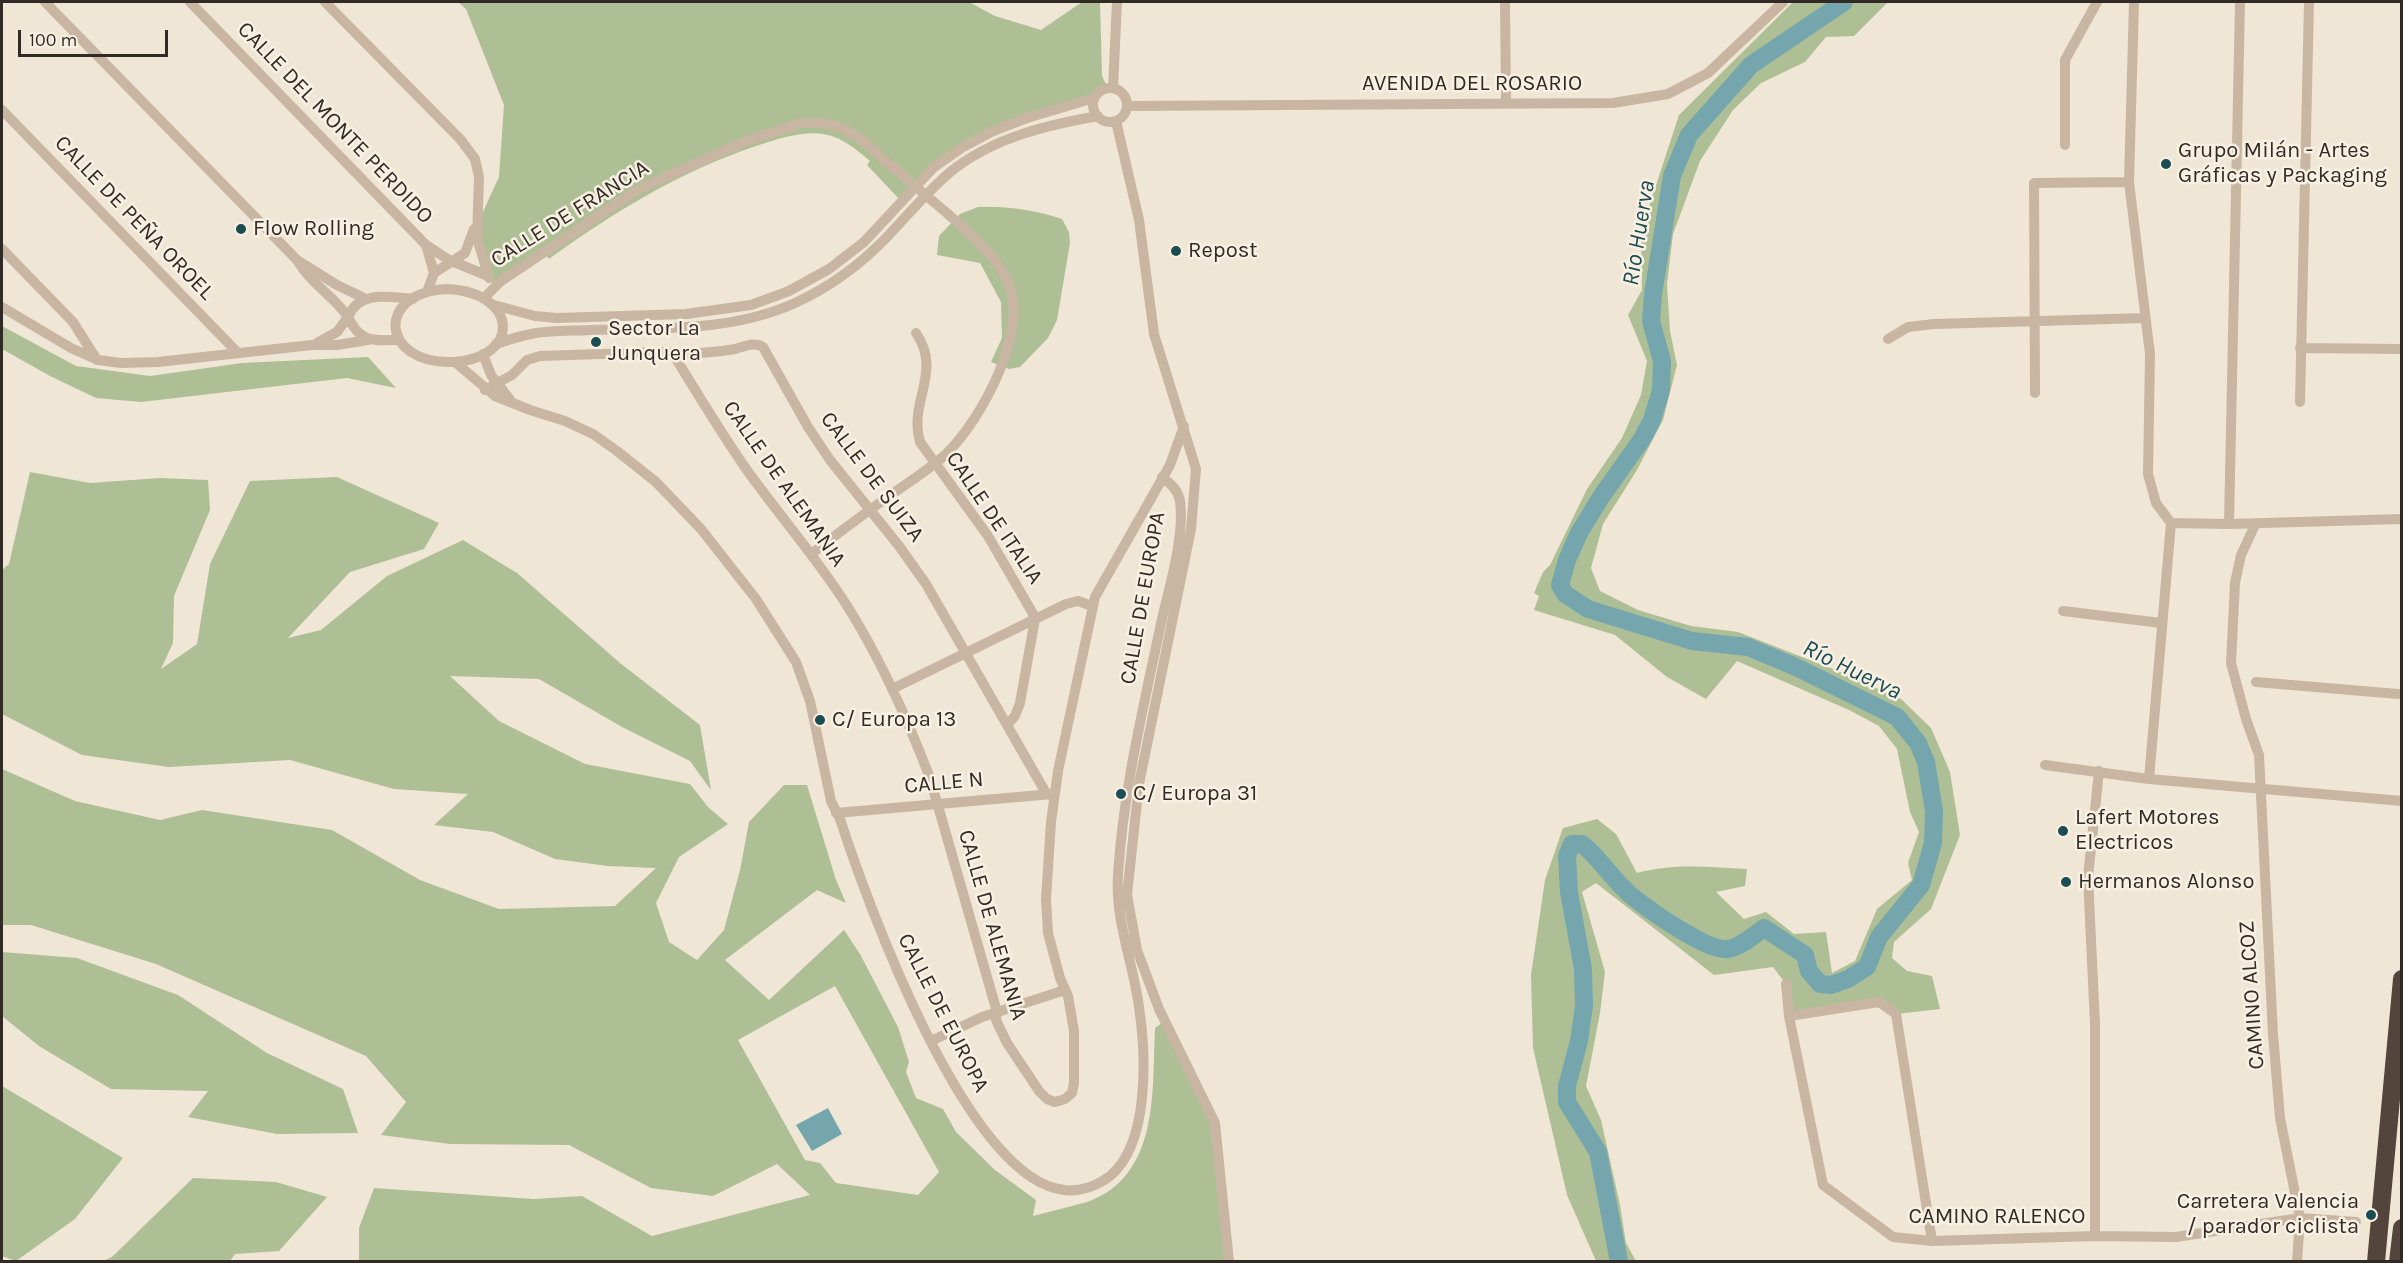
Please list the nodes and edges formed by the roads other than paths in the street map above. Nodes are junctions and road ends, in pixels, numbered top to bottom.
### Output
1 (45, 2) edge
2 (190, 2) edge
3 (325, 2) edge
4 (1117, 2) edge
5 (1505, 2) edge
6 (2097, 2) edge
7 (2134, 2) edge
8 (2240, 2) edge
9 (2309, 2) edge
10 (1780, 3) edge
11 (1113, 88) junction
12 (1094, 98) junction
13 (1506, 103) junction
14 (1127, 106) junction
15 (2, 110) edge
16 (1098, 116) junction
17 (1116, 121) junction
18 (2066, 145) dead end
19 (2129, 182) junction
20 (476, 223) junction
21 (426, 245) junction
22 (2, 249) edge
23 (297, 260) junction
24 (452, 262) junction
25 (434, 273) junction
26 (488, 276) junction
27 (494, 286) junction
28 (427, 292) junction
29 (364, 298) junction
30 (484, 298) junction
31 (413, 299) junction
32 (494, 305) junction
33 (2, 307) edge
34 (348, 317) junction
35 (2145, 318) junction
36 (2034, 319) junction
37 (73, 322) junction
38 (916, 333) dead end
39 (1888, 339) dead end
40 (368, 340) junction
41 (399, 340) junction
42 (496, 344) junction
43 (312, 345) junction
44 (71, 348) junction
45 (2300, 348) junction
46 (2402, 349) edge
47 (238, 353) junction
48 (483, 354) junction
49 (673, 354) junction
50 (98, 360) junction
51 (455, 362) junction
52 (512, 375) junction
53 (497, 383) junction
54 (485, 390) junction
55 (2035, 393) dead end
56 (511, 401) junction
57 (2300, 402) dead end
58 (1184, 426) junction
59 (1192, 451) junction
60 (1174, 452) junction
61 (934, 464) junction
62 (1170, 465) junction
63 (1162, 477) junction
64 (870, 509) junction
65 (2402, 519) edge
66 (2171, 523) junction
67 (2229, 524) junction
68 (2256, 524) junction
69 (811, 554) junction
70 (1092, 606) junction
71 (2063, 611) dead end
72 (1035, 619) junction
73 (2161, 623) junction
74 (966, 653) junction
75 (2256, 682) dead end
76 (892, 689) junction
77 (2398, 694) dead end
78 (1007, 725) junction
79 (2045, 765) dead end
80 (2099, 771) junction
81 (2149, 779) junction
82 (2259, 789) junction
83 (1050, 794) junction
84 (2402, 801) edge
85 (938, 803) junction
86 (836, 813) junction
87 (2402, 979) edge
88 (1786, 984) dead end
89 (1065, 990) junction
90 (997, 1012) junction
91 (1789, 1016) junction
92 (931, 1041) junction
93 (2300, 1218) junction
94 (2356, 1222) dead end
95 (2402, 1228) edge
96 (2095, 1236) junction
97 (1932, 1241) junction
98 (1229, 1262) edge
99 (2297, 1262) edge
100 (2376, 1262) edge
101 (2398, 1262) edge

1 - 23 street
2 - 21 street, CALLE DEL MONTE PERDIDO
3 - 20 street
4 - 11 street
5 - 13 street
6 - 18 street
7 - 19 street
8 - 67 street
9 - 45 street
10 - 13 street, AVENIDA DEL ROSARIO
11 - 12 street
11 - 14 street
12 - 16 street
12 - 32 street
13 - 14 street, AVENIDA DEL ROSARIO
14 - 17 street
15 - 47 street, CALLE DE PEÑA OROEL
16 - 17 street
16 - 42 street
17 - 58 street
19 - 35 street
19 - 36 street
20 - 24 street
20 - 26 street
21 - 24 street, CALLE DEL MONTE PERDIDO
21 - 25 street, CALLE DEL MONTE PERDIDO
22 - 37 street
23 - 29 street
23 - 34 street
24 - 25 street
24 - 26 street, CALLE DEL MONTE PERDIDO
25 - 28 street
26 - 27 street
27 - 30 street, CALLE DE FRANCIA
27 - 61 street, CALLE DE FRANCIA, bridge
28 - 30 street
28 - 31 street
29 - 31 street
29 - 34 street
30 - 32 street
31 - 41 street
32 - 42 street
33 - 44 street
34 - 40 street
34 - 43 street
35 - 36 street
35 - 66 street
36 - 39 street
36 - 55 street
37 - 44 street
37 - 50 street
38 - 61 street, CALLE DE ITALIA
40 - 41 street
40 - 43 street
41 - 51 street
42 - 48 street
43 - 47 street
44 - 50 street
45 - 46 street
45 - 57 street
47 - 50 street
48 - 51 street
48 - 53 street, CALLE DE EUROPA
49 - 52 street, CALLE DE SUIZA
49 - 64 street, CALLE DE SUIZA
49 - 69 street, CALLE DE ALEMANIA
51 - 54 street, CALLE DE EUROPA
52 - 53 street, CALLE DE SUIZA
52 - 56 street
53 - 54 street, CALLE DE SUIZA
53 - 56 street, CALLE DE EUROPA
54 - 56 street, CALLE DE EUROPA
56 - 86 street, CALLE DE EUROPA
58 - 59 street
58 - 60 street, CALLE DE ALEMANIA
59 - 60 street
59 - 62 street
59 - 98 street
60 - 62 street, CALLE DE ALEMANIA
61 - 64 street, CALLE DE FRANCIA
61 - 72 street, CALLE DE ITALIA
62 - 63 street, CALLE DE ALEMANIA
63 - 70 street, CALLE DE ALEMANIA
63 - 92 street, CALLE DE EUROPA
64 - 69 street, CALLE DE FRANCIA
64 - 74 street, CALLE DE SUIZA
65 - 68 street
66 - 67 street
66 - 73 street
67 - 68 street
68 - 82 street, CAMINO ALCOZ
69 - 76 street, CALLE DE ALEMANIA
70 - 72 street
70 - 83 street, CALLE DE ALEMANIA
71 - 73 street
72 - 74 street
72 - 78 street, CALLE DE ITALIA
73 - 81 street
74 - 76 street
74 - 78 street, CALLE DE SUIZA
75 - 77 street
76 - 85 street, CALLE DE ALEMANIA
78 - 83 street, CALLE DE SUIZA
79 - 80 street
80 - 81 street
80 - 96 street
81 - 82 street
82 - 84 street
82 - 93 street, CAMINO ALCOZ
83 - 85 street, CALLE N
83 - 89 street, CALLE DE ALEMANIA
85 - 86 street, CALLE N
85 - 90 street, CALLE DE ALEMANIA
86 - 92 street, CALLE DE EUROPA
87 - 100 highway
88 - 91 street, CAMINO RALENCO
89 - 90 street
89 - 90 street, CALLE DE ALEMANIA
90 - 92 street
91 - 97 street, CAMINO RALENCO
91 - 97 street
93 - 94 street, CAMINO RALENCO
93 - 96 street, CAMINO RALENCO
93 - 99 street, CAMINO ALCOZ
95 - 101 highway
96 - 97 street, CAMINO RALENCO

